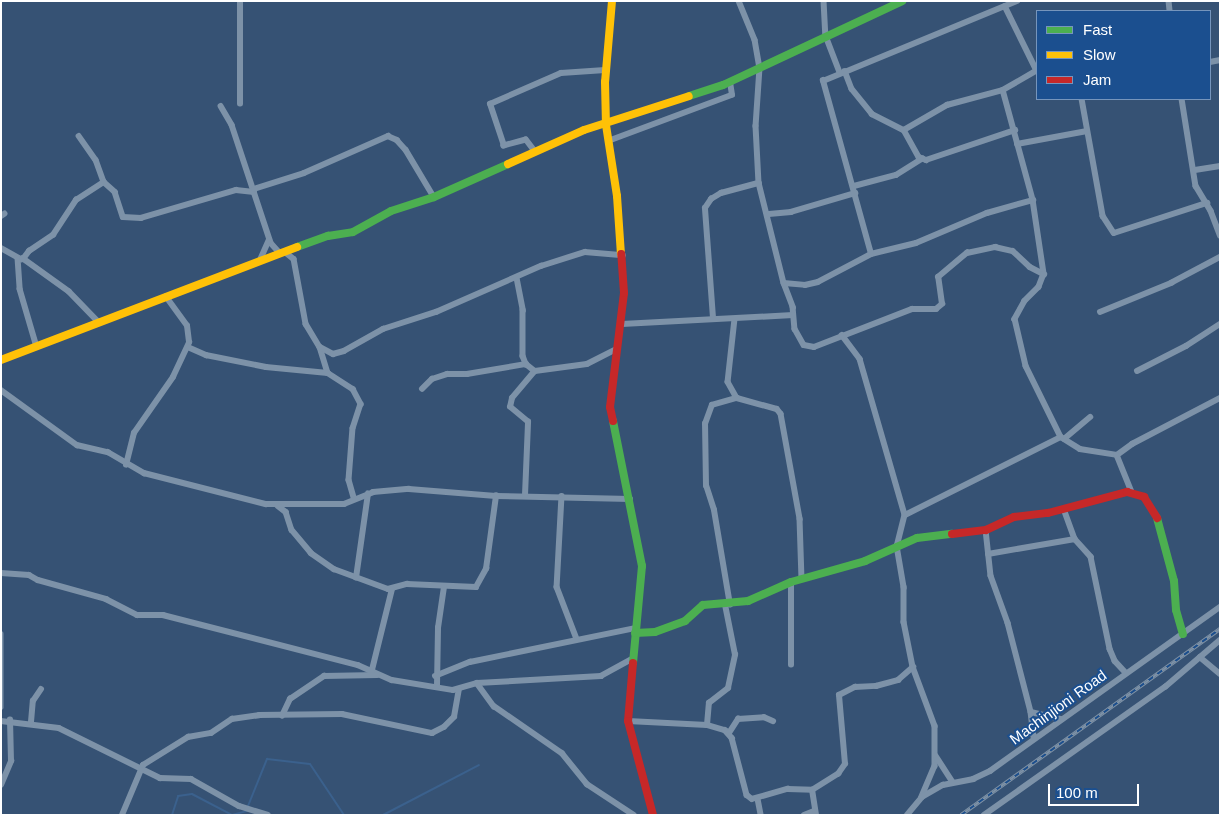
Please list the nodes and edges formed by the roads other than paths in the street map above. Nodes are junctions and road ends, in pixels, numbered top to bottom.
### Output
1 (240, 1) edge
2 (612, 1) edge
3 (739, 1) edge
4 (824, 1) edge
5 (902, 1) edge
6 (1017, 1) edge
7 (1005, 6) junction
8 (826, 36) junction
9 (760, 68) junction
10 (1036, 68) edge
11 (605, 70) junction
12 (842, 71) junction
13 (1036, 71) edge
14 (730, 82) junction
15 (1004, 90) junction
16 (1082, 100) edge
17 (1182, 100) edge
18 (240, 104) dead end
19 (221, 106) dead end
20 (606, 125) junction
21 (904, 130) junction
22 (1015, 130) junction
23 (1087, 130) junction
24 (80, 136) dead end
25 (608, 141) junction
26 (1017, 144) junction
27 (535, 152) junction
28 (922, 159) junction
29 (1220, 166) edge
30 (1195, 170) junction
31 (104, 182) junction
32 (759, 183) junction
33 (854, 186) junction
34 (254, 191) junction
35 (856, 193) junction
36 (434, 197) junction
37 (1033, 200) junction
38 (1208, 203) junction
39 (769, 214) junction
40 (1220, 235) edge
41 (270, 237) junction
42 (1, 248) edge
43 (282, 252) junction
44 (871, 254) junction
45 (623, 255) junction
46 (1220, 257) edge
47 (21, 259) junction
48 (258, 262) junction
49 (1044, 274) junction
50 (516, 278) junction
51 (784, 283) junction
52 (166, 297) junction
53 (1100, 312) dead end
54 (793, 315) junction
55 (713, 318) junction
56 (735, 319) junction
57 (99, 323) junction
58 (622, 324) junction
59 (1220, 324) edge
60 (842, 335) junction
61 (320, 346) junction
62 (188, 347) junction
63 (37, 348) junction
64 (617, 349) junction
65 (1, 360) edge
66 (526, 364) junction
67 (535, 371) junction
68 (1136, 371) dead end
69 (328, 373) junction
70 (422, 389) dead end
71 (1, 390) edge
72 (737, 398) junction
73 (1220, 398) edge
74 (1090, 416) dead end
75 (1062, 438) junction
76 (1118, 455) junction
77 (126, 465) junction
78 (1132, 492) junction
79 (368, 494) junction
80 (525, 495) junction
81 (496, 496) junction
82 (562, 496) junction
83 (354, 497) junction
84 (630, 499) junction
85 (278, 506) junction
86 (1064, 509) junction
87 (904, 514) junction
88 (986, 530) junction
89 (1075, 539) junction
90 (897, 546) junction
91 (988, 554) junction
92 (1, 574) edge
93 (356, 578) junction
94 (802, 579) junction
95 (791, 582) junction
96 (444, 587) junction
97 (392, 589) junction
98 (727, 605) junction
99 (1220, 607) edge
100 (635, 630) junction
101 (1, 634) edge
102 (1183, 634) junction
103 (577, 639) junction
104 (1220, 640) edge
105 (1200, 657) junction
106 (632, 659) junction
107 (791, 665) dead end
108 (913, 667) junction
109 (372, 670) junction
110 (1126, 673) junction
111 (1220, 674) edge
112 (379, 675) junction
113 (435, 676) junction
114 (477, 683) junction
115 (437, 686) junction
116 (41, 689) dead end
117 (459, 690) junction
118 (1, 707) edge
119 (1031, 712) junction
120 (282, 716) junction
121 (1062, 719) junction
122 (10, 720) junction
123 (1, 721) edge
124 (628, 721) junction
125 (773, 721) dead end
126 (31, 722) junction
127 (707, 725) junction
128 (729, 733) junction
129 (1034, 738) junction
130 (936, 756) junction
131 (141, 768) junction
132 (953, 782) junction
133 (1, 785) edge
134 (812, 790) junction
135 (922, 797) junction
136 (758, 799) junction
137 (815, 813) edge
138 (122, 815) edge
139 (268, 815) edge
140 (634, 815) edge
141 (652, 815) edge
142 (761, 815) edge
143 (804, 815) edge
144 (906, 815) edge
145 (984, 815) edge

1 - 18 street
2 - 11 street
3 - 9 street
4 - 8 street
5 - 8 street
6 - 7 street
7 - 10 street
7 - 12 street
8 - 9 street
8 - 12 street
9 - 14 street
9 - 32 street
11 - 20 street
11 - 27 street
12 - 21 street
12 - 33 street
13 - 15 street
14 - 20 street
14 - 25 street
15 - 21 street
15 - 22 street
16 - 23 street
17 - 30 street
19 - 34 street
20 - 25 street
20 - 27 street
21 - 28 street
22 - 26 street
22 - 28 street
23 - 26 street
23 - 38 street
24 - 31 street
25 - 45 street
26 - 37 street
27 - 36 street
28 - 33 street
29 - 30 street
30 - 38 street
31 - 34 street
31 - 47 street
32 - 39 street
32 - 55 street
33 - 35 street
34 - 36 street
34 - 41 street
35 - 39 street
35 - 44 street
36 - 43 street
37 - 44 street
37 - 49 street
38 - 40 street
39 - 51 street
41 - 43 street
41 - 48 street
42 - 47 street
43 - 48 street
43 - 61 street
44 - 51 street
45 - 50 street
45 - 58 street
46 - 53 street
47 - 57 street
47 - 63 street
48 - 52 street
49 - 60 street
49 - 75 street
50 - 61 street
50 - 66 street
51 - 54 street
52 - 57 street
52 - 62 street
54 - 56 street
54 - 60 street
55 - 56 street
55 - 58 street
56 - 72 street
57 - 63 street
58 - 64 street
59 - 68 street
60 - 87 street
61 - 69 street
62 - 69 street
62 - 77 street
63 - 65 street
64 - 67 street
64 - 84 street
66 - 67 street
66 - 70 street
67 - 80 street
69 - 83 street
71 - 77 street
72 - 94 street
72 - 98 street
73 - 76 street
74 - 75 street
75 - 76 street
75 - 87 street
76 - 78 street
77 - 85 street
78 - 86 street
78 - 102 street
79 - 81 street
79 - 83 street
79 - 93 street
80 - 81 street
80 - 82 street
81 - 96 street
82 - 84 street
82 - 103 street
83 - 85 street
84 - 100 street
85 - 93 street
86 - 88 street
86 - 89 street
87 - 90 street
88 - 90 street
88 - 91 street
89 - 91 street
89 - 110 street
90 - 94 street
90 - 108 street
91 - 119 street
92 - 109 street
93 - 97 street
94 - 95 street
95 - 98 street
95 - 107 street
96 - 97 street
96 - 113 street
97 - 109 street
98 - 100 street
98 - 127 street
99 - 102 street, Machinjioni Road
100 - 103 street
100 - 106 street
101 - 118 street
102 - 110 street, Machinjioni Road
103 - 113 street
104 - 105 street
105 - 111 street
105 - 145 street
106 - 114 street
106 - 124 street
108 - 130 street
108 - 134 street
109 - 112 street
110 - 121 street, Machinjioni Road
112 - 115 street
112 - 120 street
113 - 115 street
114 - 117 street
114 - 140 street
115 - 117 street
116 - 126 street
117 - 120 street
119 - 121 street
119 - 129 street
120 - 131 street
121 - 129 street, Machinjioni Road
122 - 123 street
122 - 126 street
122 - 133 street
124 - 127 street
124 - 141 street
125 - 128 street
126 - 131 street
127 - 128 street
128 - 136 street
129 - 132 street, Machinjioni Road
130 - 132 street
130 - 135 street
131 - 138 street
131 - 139 street
132 - 135 street, Machinjioni Road
134 - 136 street
134 - 137 street
135 - 144 street, Machinjioni Road
136 - 142 street
137 - 143 street

